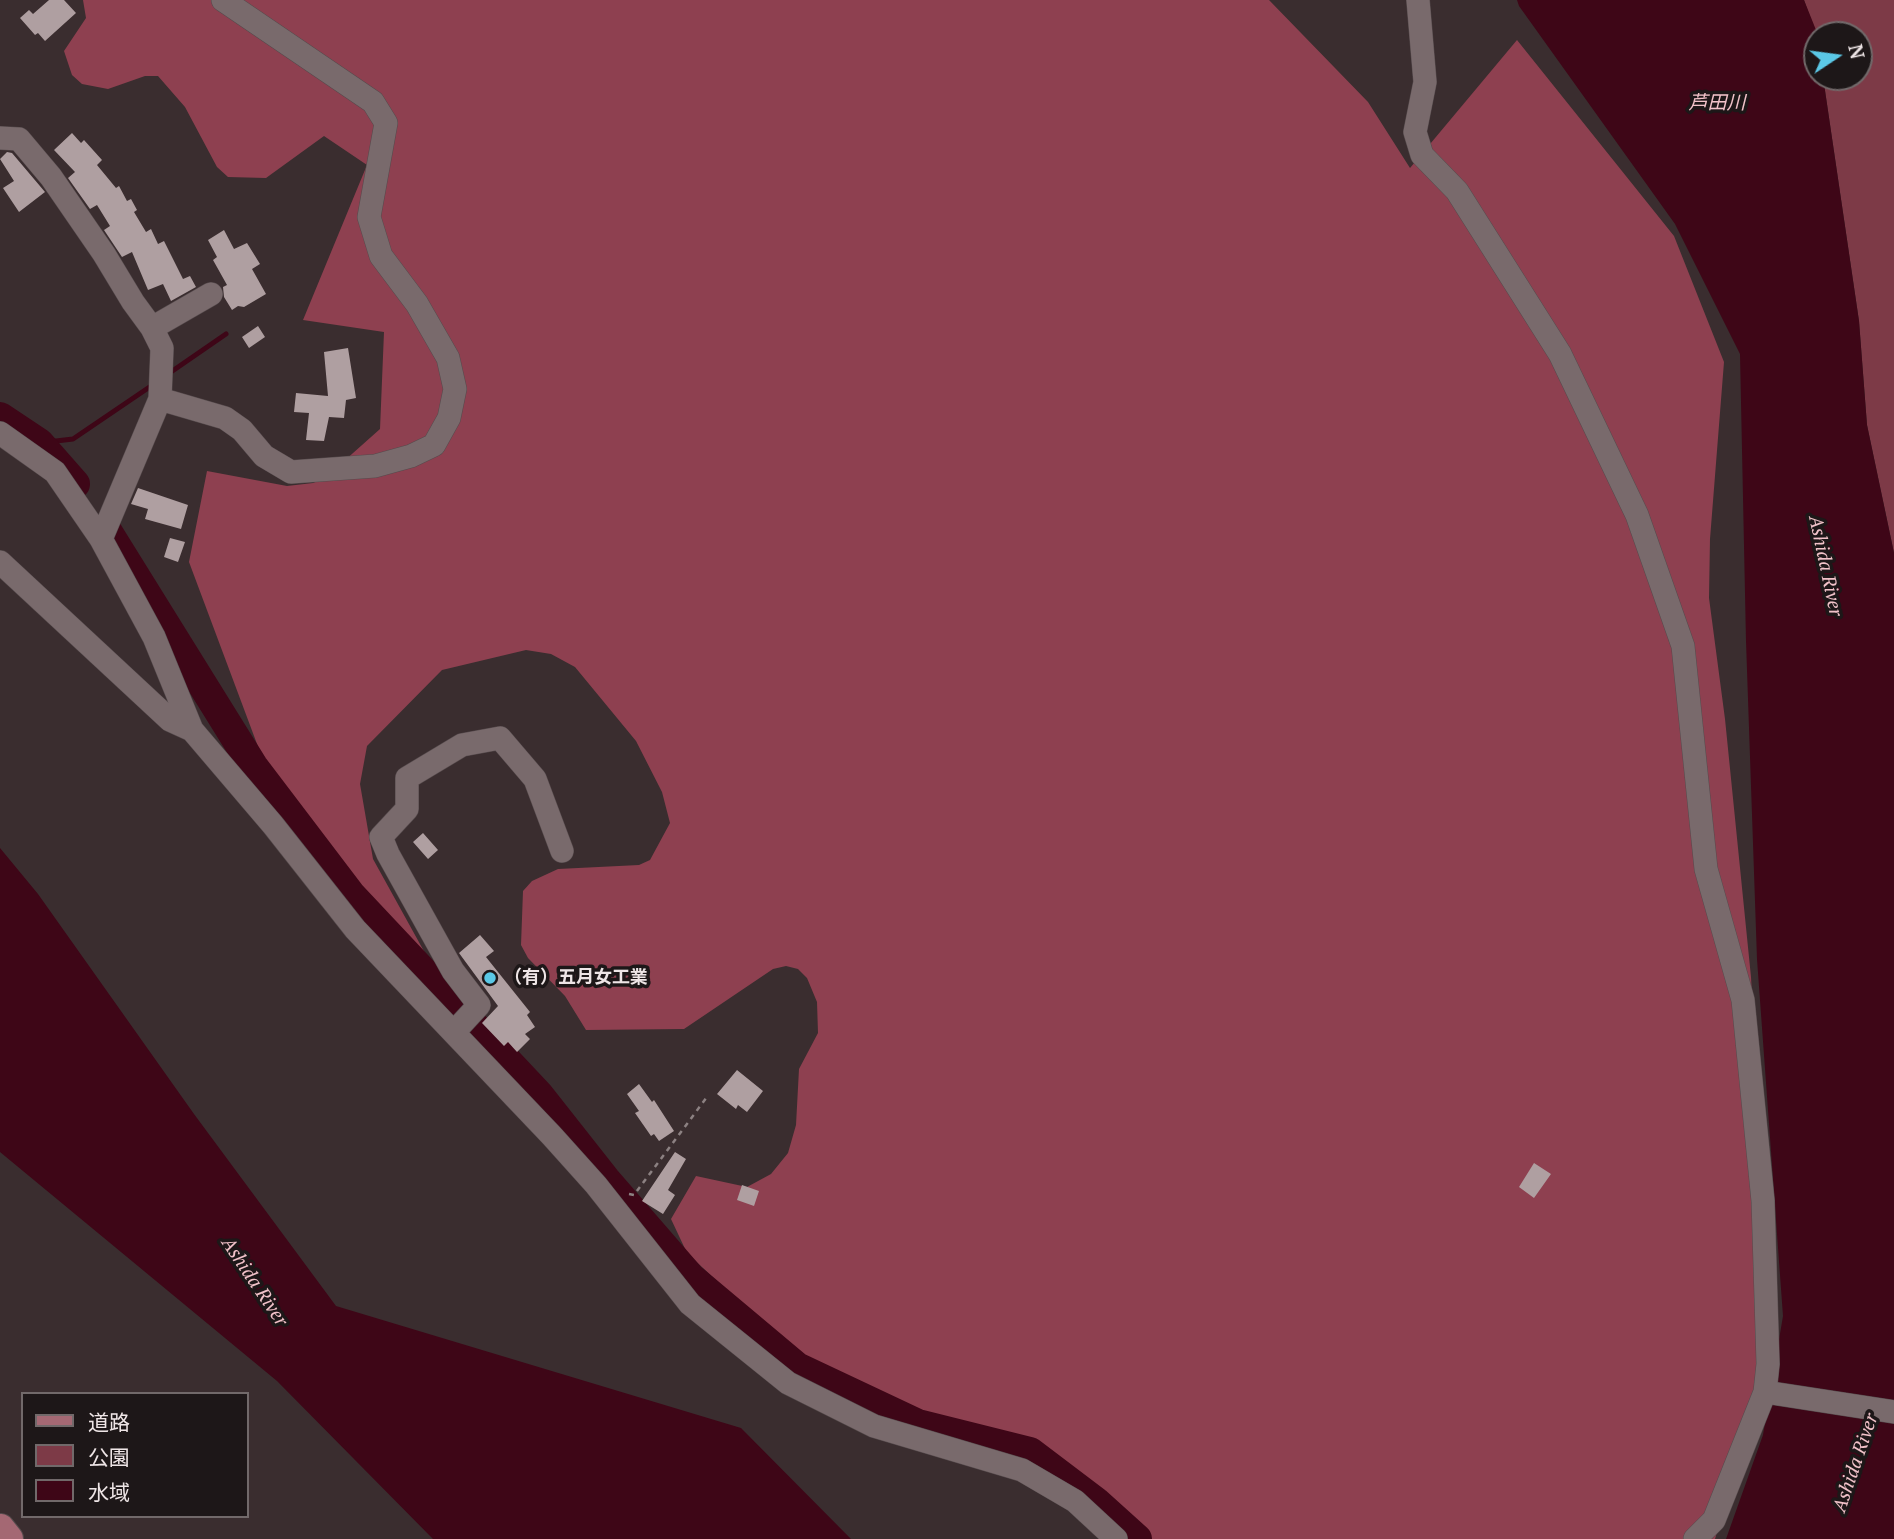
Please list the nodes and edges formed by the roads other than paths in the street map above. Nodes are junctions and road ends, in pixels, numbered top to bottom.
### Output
1 (223, 0) edge
2 (1418, 0) edge
3 (0, 138) edge
4 (211, 293) dead end
5 (152, 328) junction
6 (160, 386) junction
7 (0, 433) edge
8 (101, 539) junction
9 (0, 562) edge
10 (192, 730) junction
11 (562, 851) dead end
12 (454, 1032) junction
13 (1765, 1392) junction
14 (1894, 1412) edge
15 (0, 1529) edge
16 (8, 1539) edge
17 (1116, 1539) edge
18 (1695, 1539) edge

1 - 6 street
2 - 13 street
3 - 5 street
4 - 5 street
5 - 6 street
6 - 8 street
7 - 8 street
8 - 10 street
9 - 10 street
10 - 12 street
11 - 12 street
12 - 17 street
13 - 14 street
13 - 18 street
15 - 16 main road

